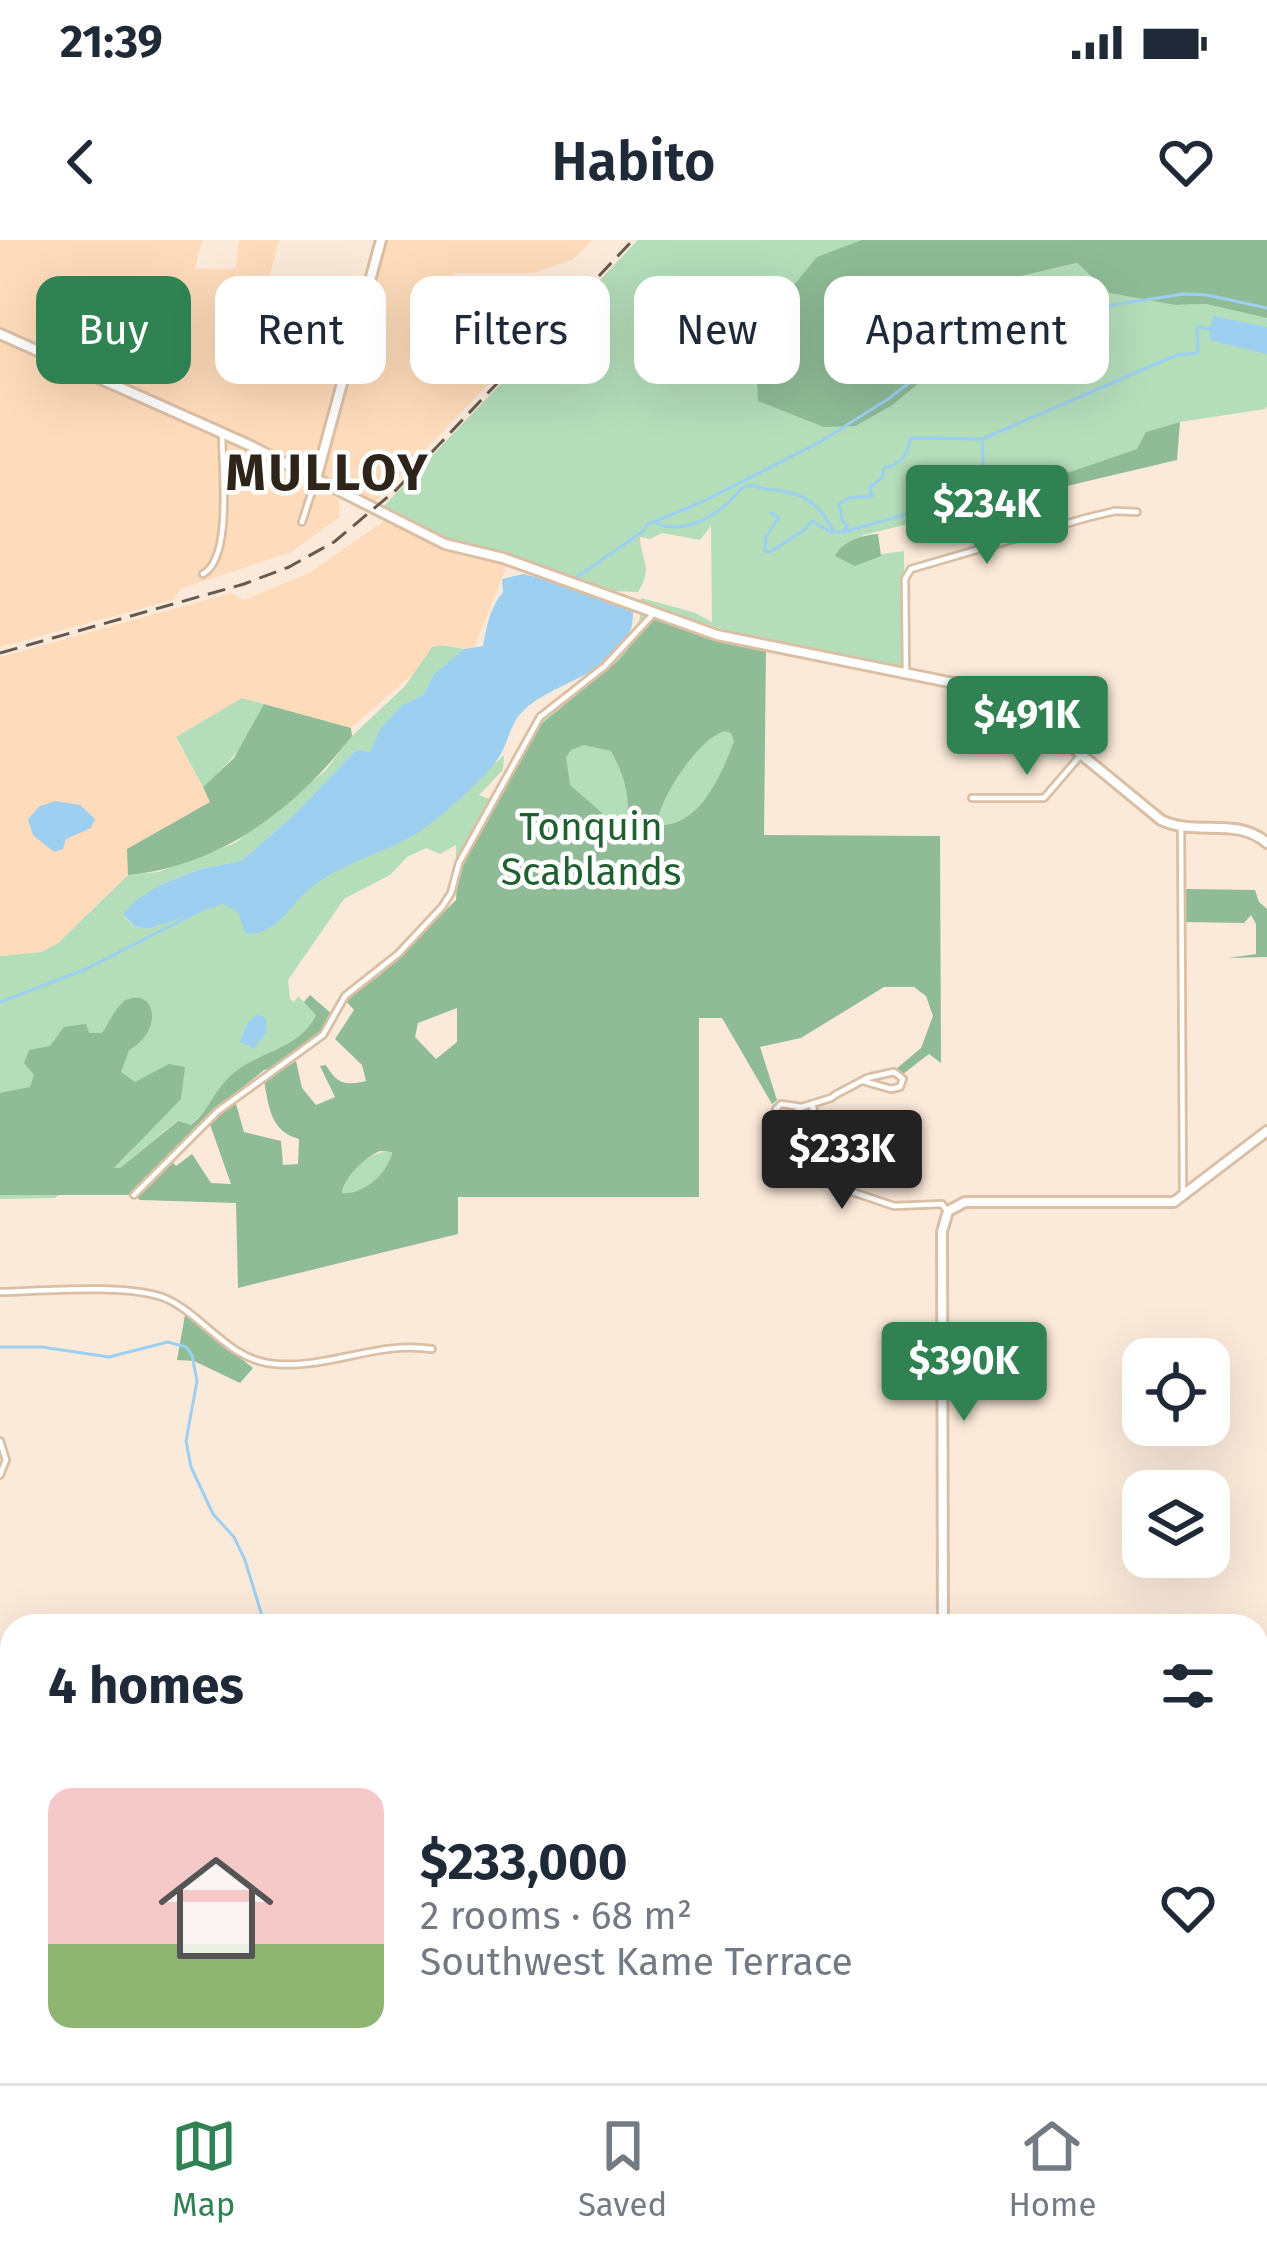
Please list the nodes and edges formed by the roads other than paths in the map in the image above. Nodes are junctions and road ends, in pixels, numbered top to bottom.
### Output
1 (381, 240) edge
2 (0, 334) edge
3 (222, 433) junction
4 (316, 479) junction
5 (1137, 512) dead end
6 (302, 522) dead end
7 (203, 574) dead end
8 (655, 612) junction
9 (906, 673) junction
10 (1081, 755) junction
11 (972, 798) dead end
12 (1181, 826) junction
13 (1267, 843) edge
14 (863, 1081) junction
15 (812, 1104) junction
16 (802, 1107) dead end
17 (1267, 1131) edge
18 (134, 1195) dead end
19 (1184, 1198) junction
20 (948, 1211) junction
21 (0, 1292) edge
22 (432, 1349) dead end
23 (0, 1441) edge
24 (0, 1475) edge
25 (943, 1614) edge

1 - 4 main road
2 - 3 main road
3 - 4 main road
3 - 7 street
4 - 6 street
4 - 8 main road
5 - 9 street
8 - 9 main road
8 - 18 street
9 - 10 main road
10 - 11 street
10 - 12 main road
12 - 13 main road
12 - 19 street
14 - 14 street
14 - 15 street
15 - 16 street
15 - 20 street
17 - 19 main road
19 - 20 main road
20 - 25 main road
21 - 22 street
23 - 24 street

